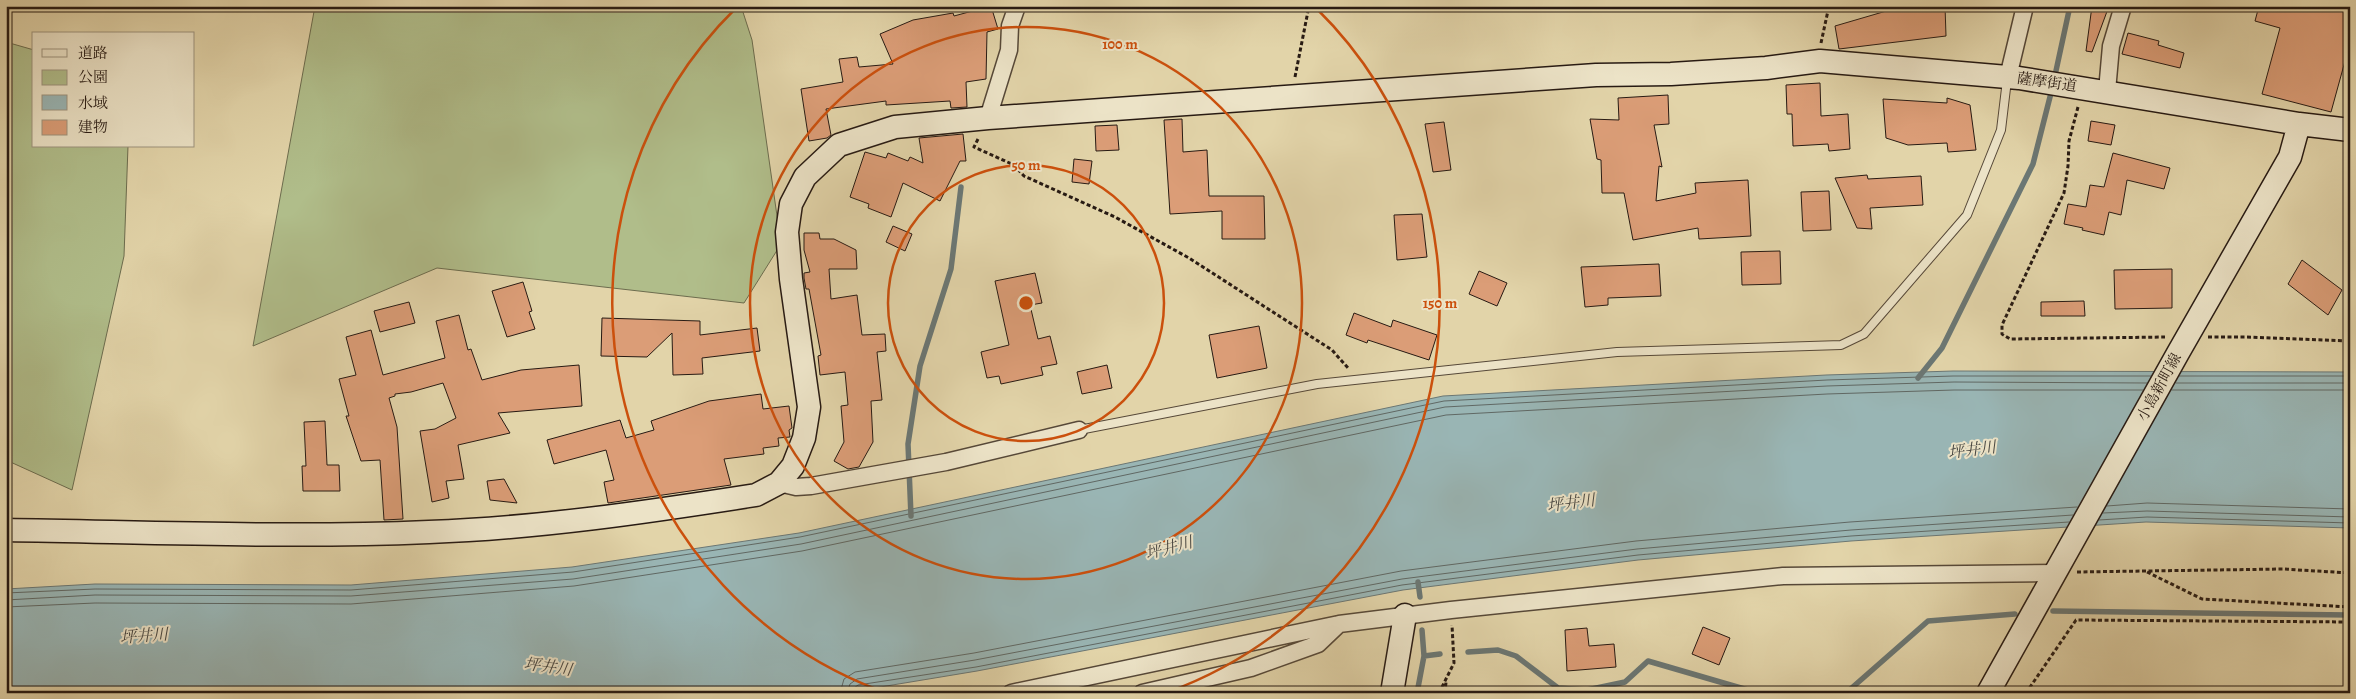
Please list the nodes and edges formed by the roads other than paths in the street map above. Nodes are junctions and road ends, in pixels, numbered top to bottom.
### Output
1 (1017, 6) edge
2 (2025, 6) edge
3 (2123, 6) edge
4 (2014, 77) junction
5 (2107, 91) junction
6 (988, 118) junction
7 (2298, 124) junction
8 (2350, 130) edge
9 (1079, 430) joint
10 (779, 483) junction
11 (6, 530) edge
12 (2059, 568) junction
13 (1406, 615) junction
14 (1339, 624) junction
15 (1011, 693) edge
16 (1142, 693) edge
17 (1392, 693) edge
18 (1988, 693) edge

1 - 6 street
2 - 4 street
3 - 5 street
4 - 5 street, 薩摩街道
4 - 6 street, 薩摩街道
4 - 9 lane
5 - 7 street, 薩摩街道
6 - 10 street, 薩摩街道
7 - 8 street
7 - 12 street, 小島新町線
9 - 10 street
10 - 11 street
12 - 13 street
12 - 18 street, 小島新町線
13 - 14 street
13 - 17 street
14 - 15 street
14 - 16 street

